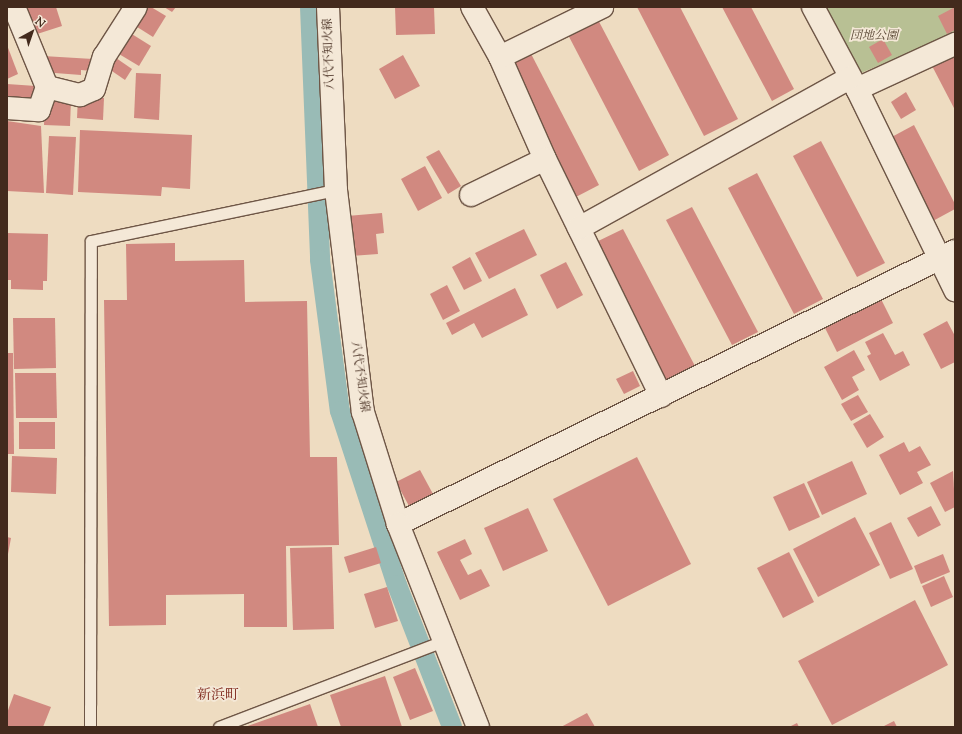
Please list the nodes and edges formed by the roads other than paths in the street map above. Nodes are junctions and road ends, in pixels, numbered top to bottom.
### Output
1 (14, 7) edge
2 (136, 7) edge
3 (328, 7) edge
4 (472, 7) edge
5 (602, 7) edge
6 (813, 7) edge
7 (955, 44) edge
8 (500, 58) junction
9 (854, 84) junction
10 (47, 87) junction
11 (7, 108) edge
12 (545, 159) junction
13 (330, 192) junction
14 (471, 195) dead end
15 (579, 228) junction
16 (947, 255) edge
17 (955, 290) edge
18 (661, 396) junction
19 (398, 524) junction
20 (436, 643) junction
21 (90, 727) edge
22 (219, 727) edge
23 (478, 727) edge

1 - 10 street
2 - 10 street
3 - 13 street, 八代不知火線
4 - 8 street
5 - 8 street
6 - 9 street
7 - 9 street
8 - 12 street
9 - 15 street
9 - 16 street
10 - 11 street
12 - 14 street
12 - 15 street
13 - 19 street, 八代不知火線
13 - 21 lane
15 - 18 street
16 - 17 street
16 - 18 street
18 - 19 street
19 - 20 street, 八代不知火線
20 - 22 lane
20 - 23 street, 八代不知火線

